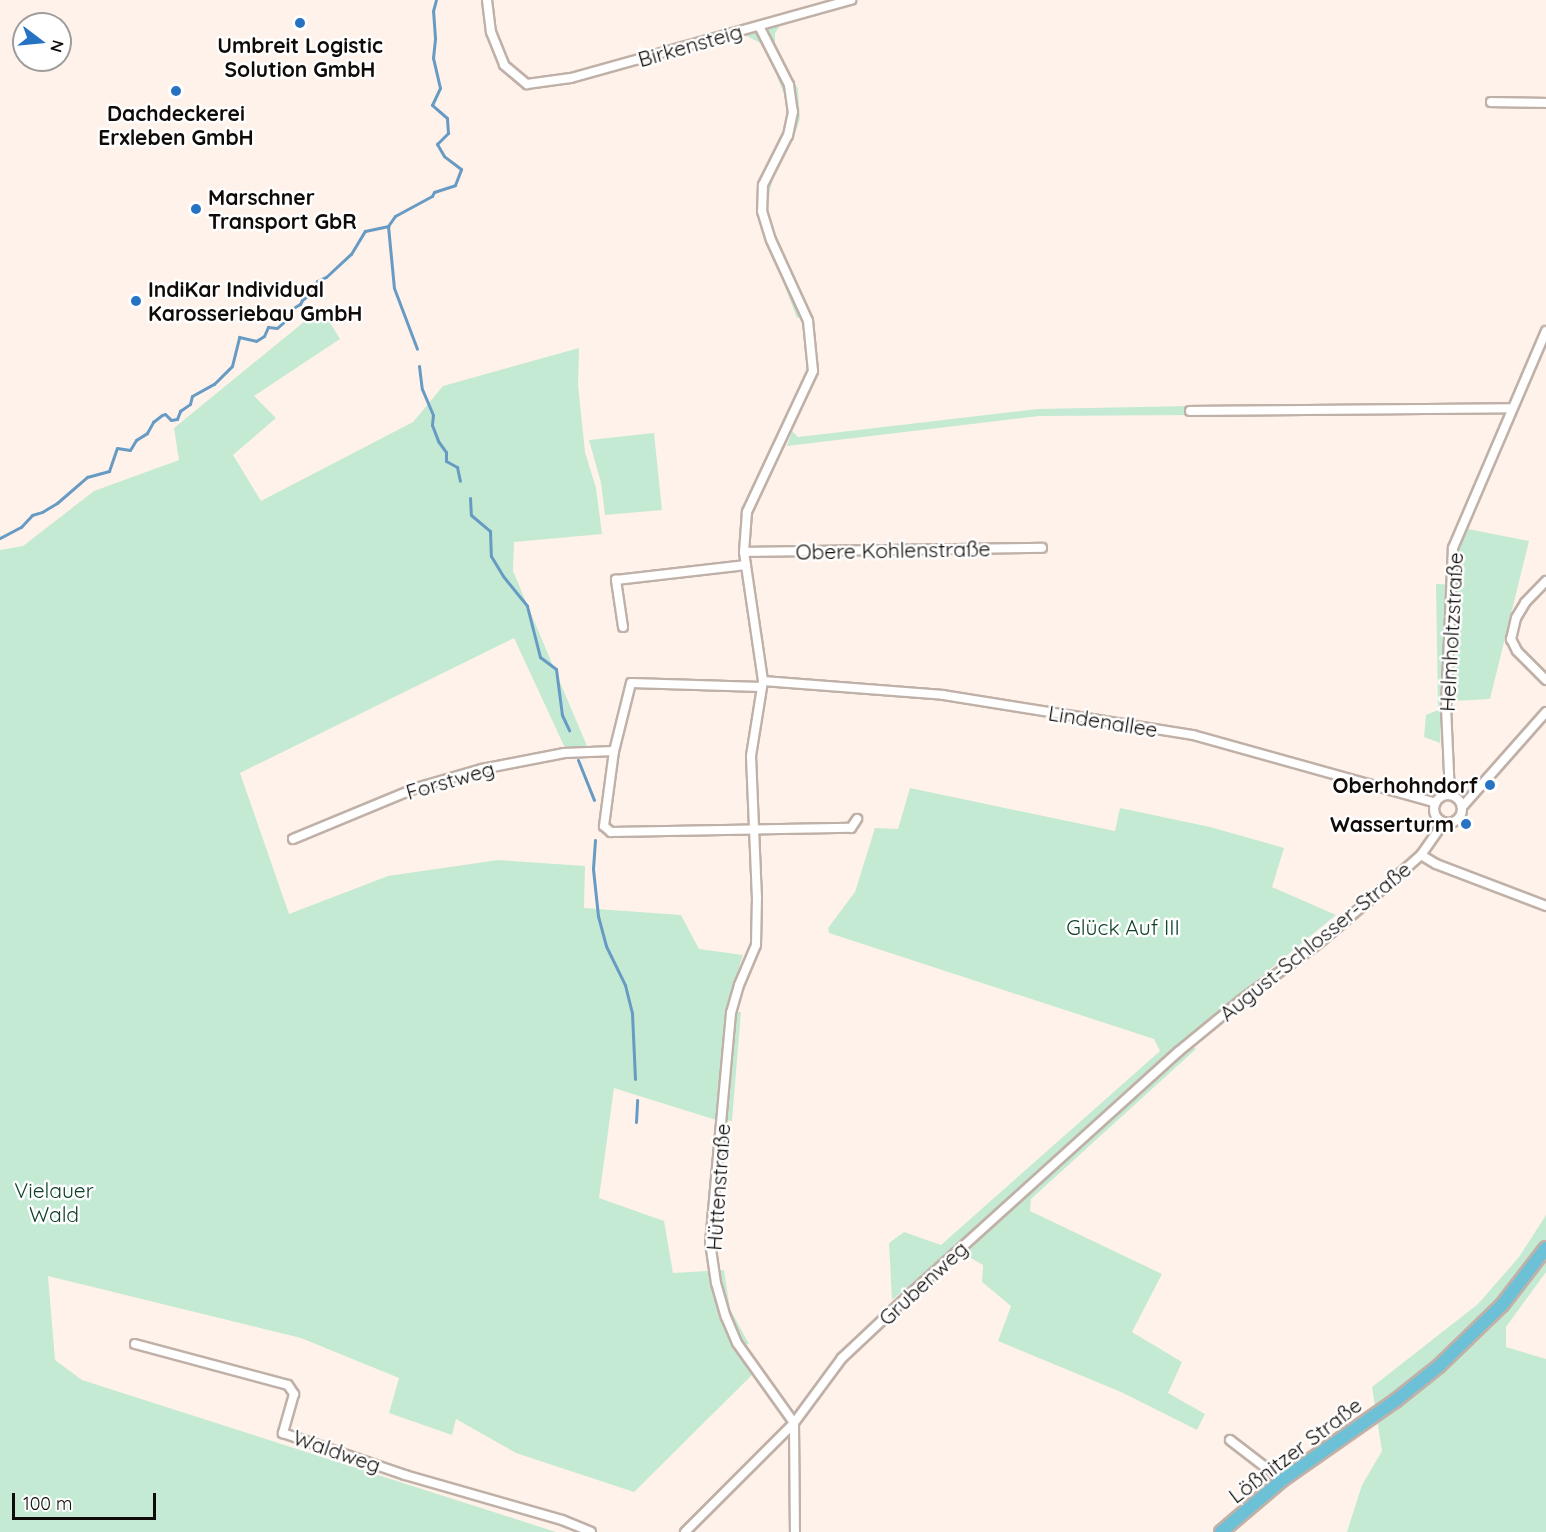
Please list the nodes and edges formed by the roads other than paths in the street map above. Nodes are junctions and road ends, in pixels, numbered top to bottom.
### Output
1 (487, 0) edge
2 (851, 0) edge
3 (759, 26) junction
4 (1491, 102) dead end
5 (1546, 103) edge
6 (1546, 331) edge
7 (1511, 408) junction
8 (1190, 411) dead end
9 (1042, 549) dead end
10 (744, 552) junction
11 (746, 565) junction
12 (1546, 581) edge
13 (623, 627) dead end
14 (1546, 680) edge
15 (762, 684) junction
16 (1546, 712) edge
17 (614, 751) junction
18 (1449, 795) junction
19 (1436, 803) junction
20 (1462, 807) junction
21 (857, 819) dead end
22 (1444, 822) junction
23 (755, 830) junction
24 (292, 838) dead end
25 (1421, 855) junction
26 (1546, 906) edge
27 (1178, 1052) joint
28 (1546, 1248) edge
29 (135, 1344) dead end
30 (794, 1423) junction
31 (1230, 1440) dead end
32 (1282, 1480) junction
33 (591, 1532) edge
34 (685, 1532) edge
35 (795, 1532) edge
36 (1221, 1532) edge

1 - 3 street, Birkensteig
2 - 3 street, Birkensteig
3 - 10 street
4 - 5 street
6 - 7 street, Helmholtzstraße
7 - 8 street
7 - 18 street, Helmholtzstraße
9 - 10 street, Obere Kohlenstraße
10 - 11 street
11 - 13 street
11 - 15 street
12 - 14 street
15 - 17 street
15 - 19 street, Lindenallee
15 - 23 street
16 - 20 street
17 - 23 street
17 - 24 street, Forstweg
18 - 19 street
18 - 20 street
19 - 22 street
20 - 22 street
21 - 23 street
22 - 25 street, August-Schlosser-Straße
23 - 30 street, Hüttenstraße
25 - 26 street
25 - 27 street, August-Schlosser-Straße
27 - 30 street, Grubenweg
28 - 32 main road, Lößnitzer Straße
29 - 33 street, Waldweg
30 - 34 street, Grubenweg
30 - 35 street
31 - 32 street
32 - 36 main road, Lößnitzer Straße

